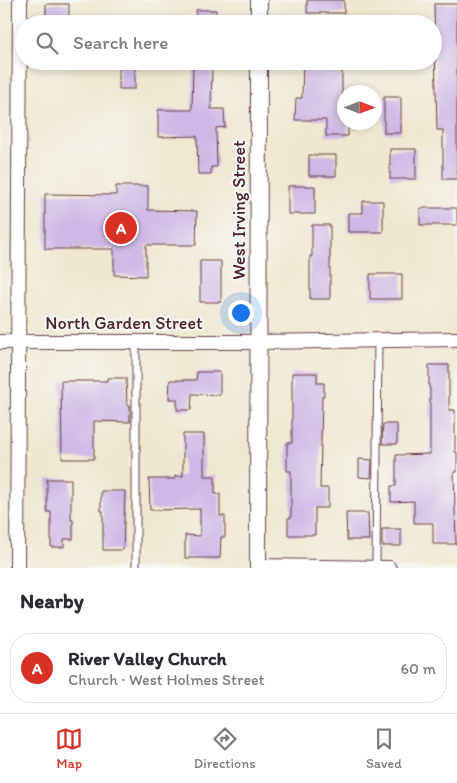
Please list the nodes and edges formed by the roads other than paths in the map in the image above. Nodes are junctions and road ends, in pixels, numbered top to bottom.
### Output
1 (20, 0) edge
2 (259, 0) edge
3 (20, 15) edge
4 (259, 15) edge
5 (20, 70) edge
6 (259, 70) edge
7 (457, 339) edge
8 (378, 340) junction
9 (0, 342) edge
10 (18, 342) junction
11 (136, 342) junction
12 (258, 342) junction
13 (258, 567) edge
14 (17, 568) edge
15 (136, 568) edge
16 (376, 568) edge
17 (390, 568) edge

1 - 3 street
2 - 4 street
5 - 10 street
6 - 12 street, West Irving Street
7 - 8 street, North Garden Street
8 - 12 street, North Garden Street
8 - 16 lane
9 - 10 street, North Garden Street
10 - 11 street, North Garden Street
10 - 14 street
11 - 12 street, North Garden Street
11 - 15 lane
12 - 13 street, West Irving Street
13 - 16 street
16 - 17 street

